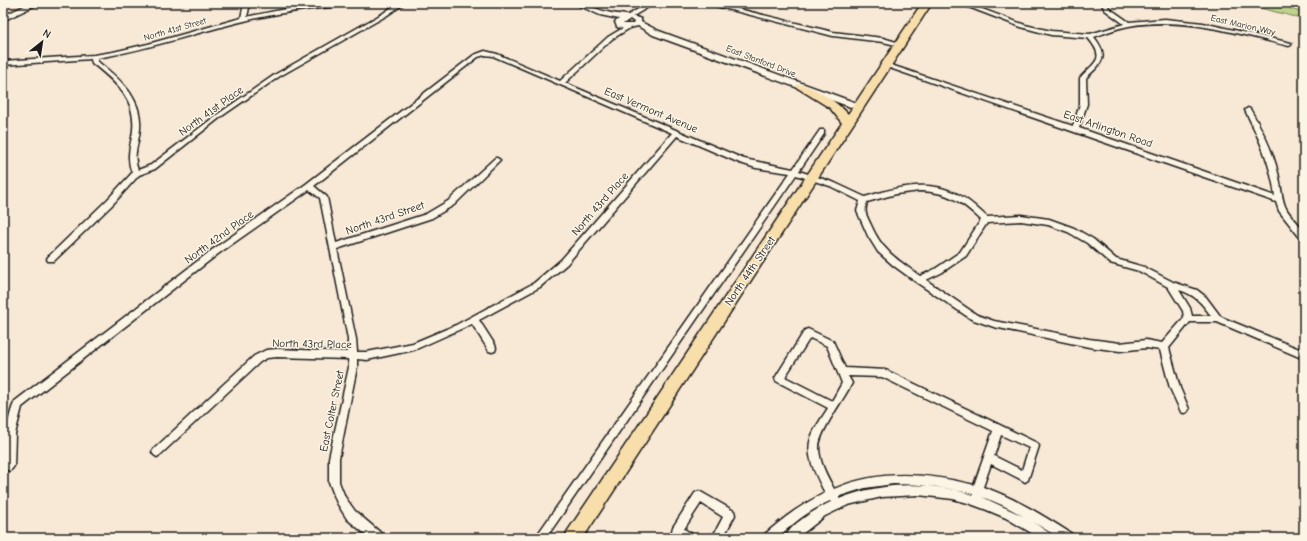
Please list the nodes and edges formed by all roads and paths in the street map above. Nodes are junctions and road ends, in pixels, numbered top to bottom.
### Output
1 (36, 3) edge
2 (247, 3) edge
3 (356, 3) edge
4 (402, 3) edge
5 (576, 3) edge
6 (652, 3) edge
7 (707, 3) edge
8 (927, 3) edge
9 (961, 3) edge
10 (1104, 3) edge
11 (644, 9) junction
12 (603, 13) junction
13 (626, 17) junction
14 (3, 19) edge
15 (244, 19) junction
16 (637, 21) junction
17 (620, 24) junction
18 (1128, 24) junction
19 (629, 28) junction
20 (656, 33) junction
21 (1090, 36) junction
22 (610, 38) junction
23 (900, 44) junction
24 (1289, 44) dead end
25 (485, 53) joint
26 (94, 57) junction
27 (3, 63) edge
28 (886, 65) junction
29 (561, 83) junction
30 (801, 87) junction
31 (859, 107) junction
32 (1248, 110) dead end
33 (848, 124) junction
34 (1075, 129) junction
35 (822, 132) dead end
36 (676, 133) junction
37 (497, 160) dead end
38 (793, 172) junction
39 (136, 173) junction
40 (812, 177) junction
41 (309, 186) junction
42 (864, 200) junction
43 (1279, 200) junction
44 (985, 220) junction
45 (1304, 237) edge
46 (333, 247) junction
47 (51, 259) dead end
48 (919, 280) junction
49 (1171, 285) junction
50 (1218, 318) junction
51 (474, 319) junction
52 (1188, 319) junction
53 (1164, 347) junction
54 (492, 348) dead end
55 (1304, 355) edge
56 (352, 356) junction
57 (843, 372) junction
58 (834, 406) junction
59 (1184, 409) dead end
60 (998, 429) junction
61 (157, 452) dead end
62 (988, 458) junction
63 (9, 466) dead end
64 (978, 490) junction
65 (831, 494) junction
66 (978, 502) junction
67 (837, 504) junction
68 (378, 538) edge
69 (540, 538) edge
70 (573, 538) edge
71 (688, 538) edge
72 (717, 538) edge
73 (769, 538) edge
74 (790, 538) edge
75 (1049, 538) edge
76 (1068, 538) edge

1 - 14 main road
2 - 15 street
3 - 15 street, North 41st Street
4 - 39 street, North 41st Place
5 - 12 street, East Stanford Drive
6 - 11 street
7 - 23 street
8 - 23 main road, North 44th Street
9 - 21 street, East Marion Way
10 - 18 street
11 - 13 street
11 - 16 street
12 - 13 street, East Stanford Drive
12 - 17 street, East Stanford Drive
13 - 16 street, East Stanford Drive
13 - 17 street
15 - 26 street, North 41st Street
16 - 19 street
16 - 20 street, East Stanford Drive
17 - 19 street, East Stanford Drive
17 - 22 street
18 - 21 street, East Marion Way
18 - 24 street, East Marion Way
19 - 20 street, East Stanford Drive
19 - 22 street
20 - 30 street, East Stanford Drive
21 - 34 street
22 - 29 street
23 - 28 main road, North 44th Street
25 - 29 street, East Vermont Avenue
25 - 41 street, North 42nd Place
26 - 27 street
26 - 39 street
28 - 31 main road, North 44th Street
28 - 34 street, East Arlington Road
29 - 36 street, East Vermont Avenue
30 - 31 street, East Stanford Drive
30 - 33 main road
31 - 33 main road, North 44th Street
32 - 43 street
33 - 40 main road, North 44th Street
34 - 43 street, East Arlington Road
35 - 38 street, North 44th Street
36 - 38 street, East Vermont Avenue
36 - 51 street, North 43rd Place
37 - 46 street, North 43rd Street
38 - 40 street, East Vermont Avenue
38 - 69 street, North 44th Street
39 - 47 street, North 41st Place
40 - 42 street, East Vermont Avenue
40 - 70 main road, North 44th Street
41 - 46 street, East Colter Street
41 - 63 street, North 42nd Place
42 - 44 street
42 - 48 street
43 - 45 street
44 - 48 street
44 - 49 street
46 - 56 street, East Colter Street
48 - 53 street
49 - 50 street
49 - 52 street
50 - 52 street
50 - 55 street
51 - 54 street
51 - 56 street, North 43rd Place
52 - 53 street
53 - 59 street
56 - 61 street, North 43rd Place
56 - 68 street, East Colter Street
57 - 58 street
57 - 58 street
57 - 60 street
58 - 65 street
60 - 62 street
60 - 62 street
62 - 64 street
64 - 65 street
64 - 66 street
64 - 76 street
65 - 67 street
65 - 73 street
66 - 67 street
66 - 75 street
67 - 74 street
71 - 72 street

